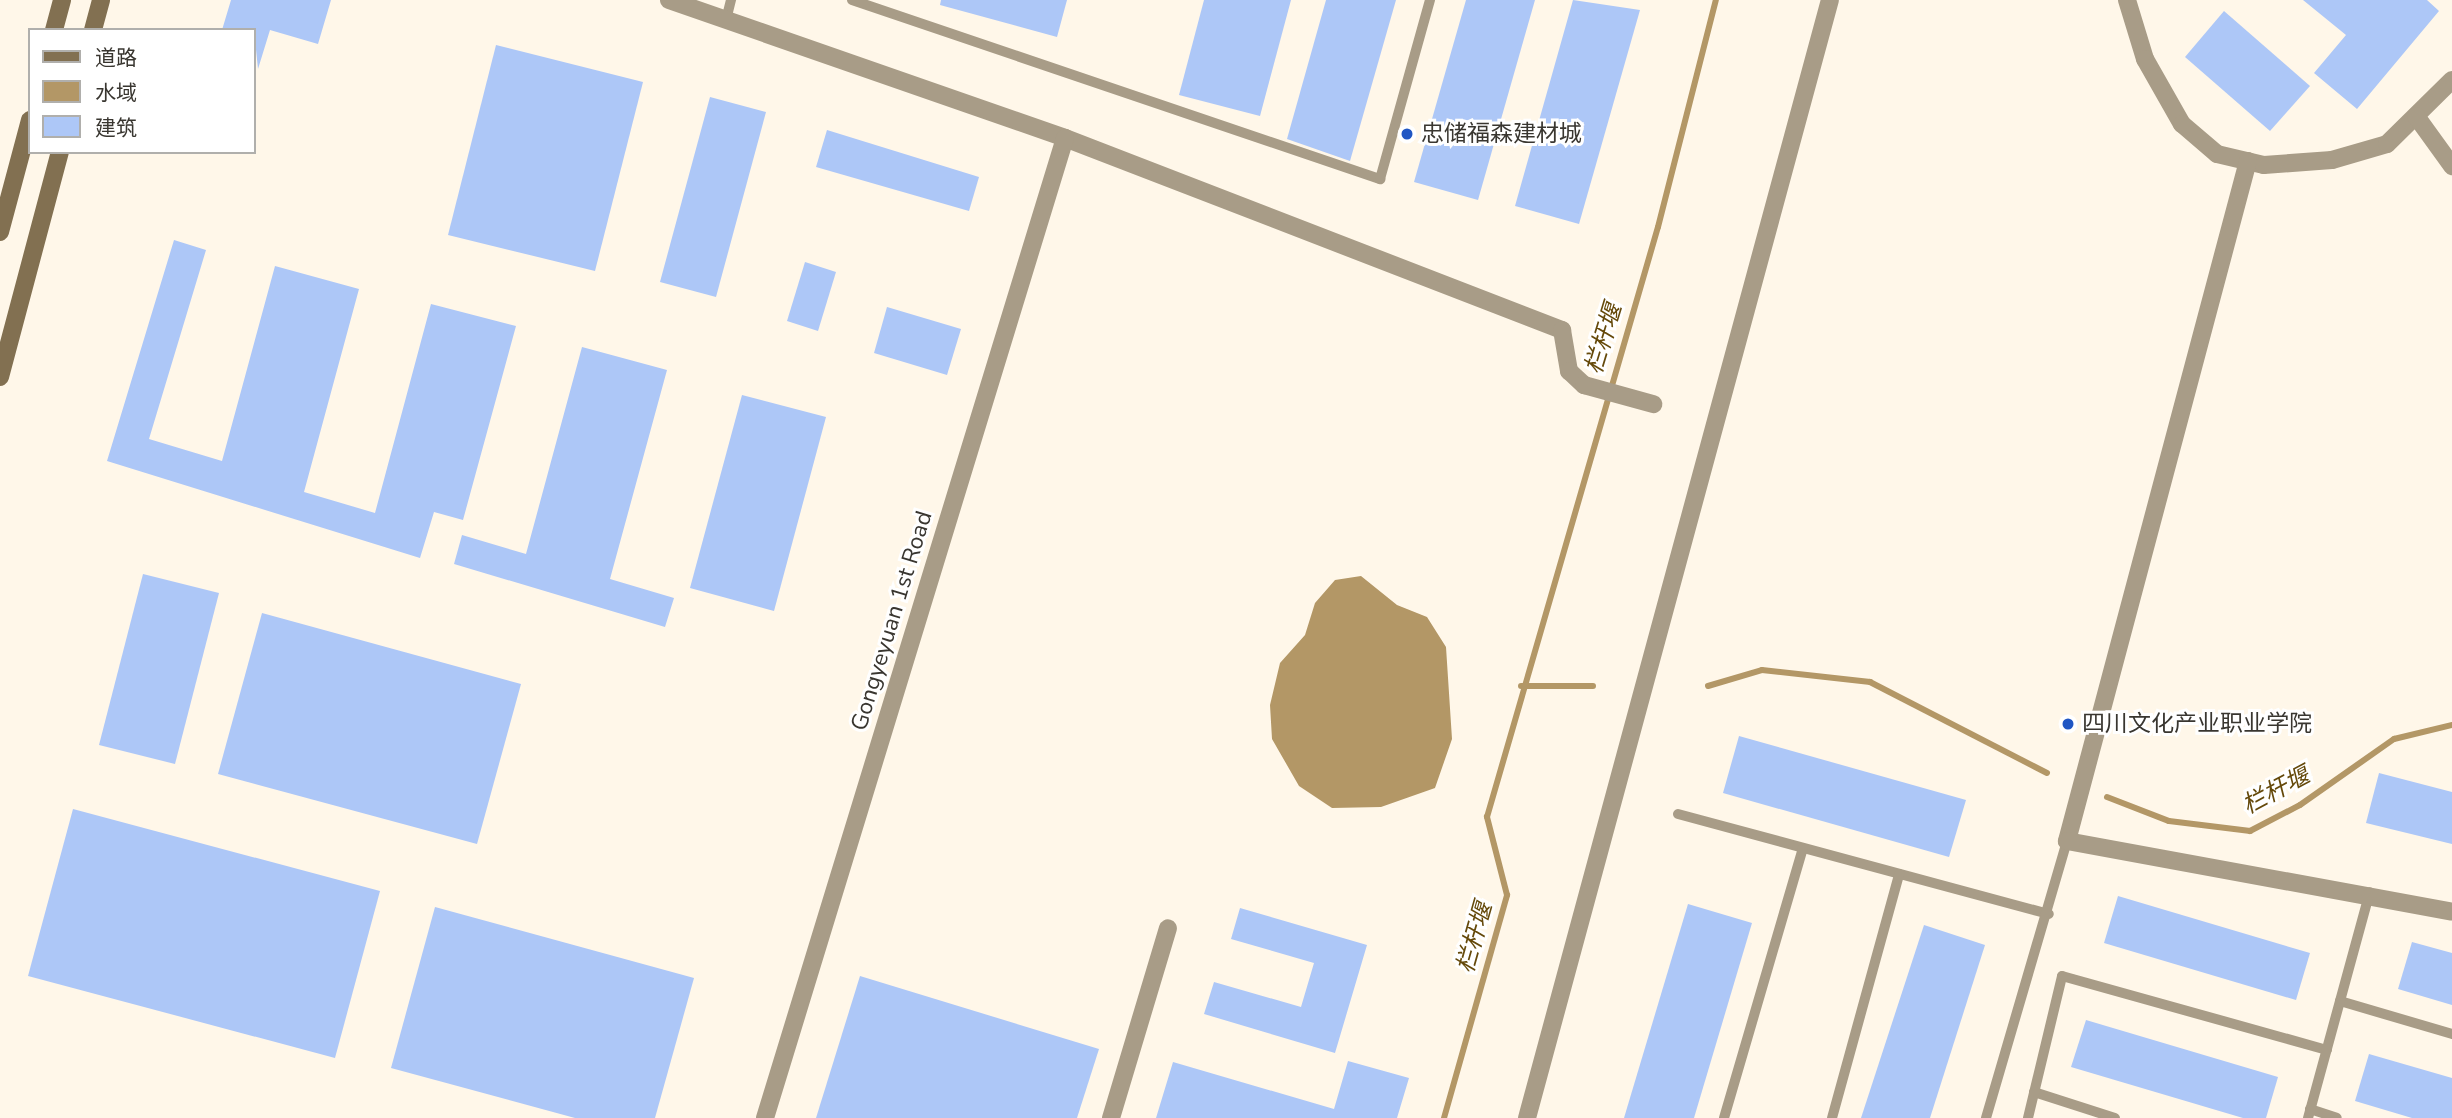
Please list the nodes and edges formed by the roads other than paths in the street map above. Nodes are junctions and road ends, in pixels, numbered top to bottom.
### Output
1 (62, 0) edge
2 (101, 0) edge
3 (669, 0) edge
4 (731, 0) edge
5 (852, 0) edge
6 (1430, 0) edge
7 (1830, 0) edge
8 (2127, 0) edge
9 (726, 20) junction
10 (55, 28) edge
11 (94, 28) edge
12 (2452, 80) edge
13 (2416, 116) junction
14 (28, 127) edge
15 (1065, 138) junction
16 (59, 154) edge
17 (2248, 161) junction
18 (2452, 166) edge
19 (0, 232) edge
20 (0, 377) edge
21 (1653, 404) dead end
22 (1678, 814) dead end
23 (2067, 841) junction
24 (1803, 848) junction
25 (1899, 874) junction
26 (2370, 892) junction
27 (2452, 912) edge
28 (2049, 914) junction
29 (1168, 928) dead end
30 (2340, 1001) junction
31 (2452, 1034) edge
32 (2326, 1050) junction
33 (2034, 1093) junction
34 (2309, 1114) edge
35 (765, 1118) edge
36 (1111, 1118) edge
37 (1527, 1118) edge
38 (1724, 1118) edge
39 (1832, 1118) edge
40 (1986, 1118) edge
41 (2028, 1118) edge
42 (2115, 1118) edge
43 (2337, 1118) edge

1 - 10 main road
2 - 11 main road
3 - 9 street
4 - 9 lane
5 - 6 lane
7 - 37 street
8 - 17 street
9 - 15 street
12 - 13 street
13 - 17 street
13 - 18 street
14 - 19 main road
15 - 21 street
15 - 35 street, Gongyeyuan 1st Road
16 - 20 main road
17 - 23 street
22 - 24 lane
23 - 26 street
23 - 28 lane
24 - 25 lane
24 - 38 lane
25 - 28 lane
25 - 39 lane
26 - 27 street
26 - 30 lane
28 - 40 lane
29 - 36 street
30 - 31 lane
30 - 32 lane
32 - 33 lane
32 - 34 lane
33 - 41 lane
33 - 42 lane
34 - 43 lane

